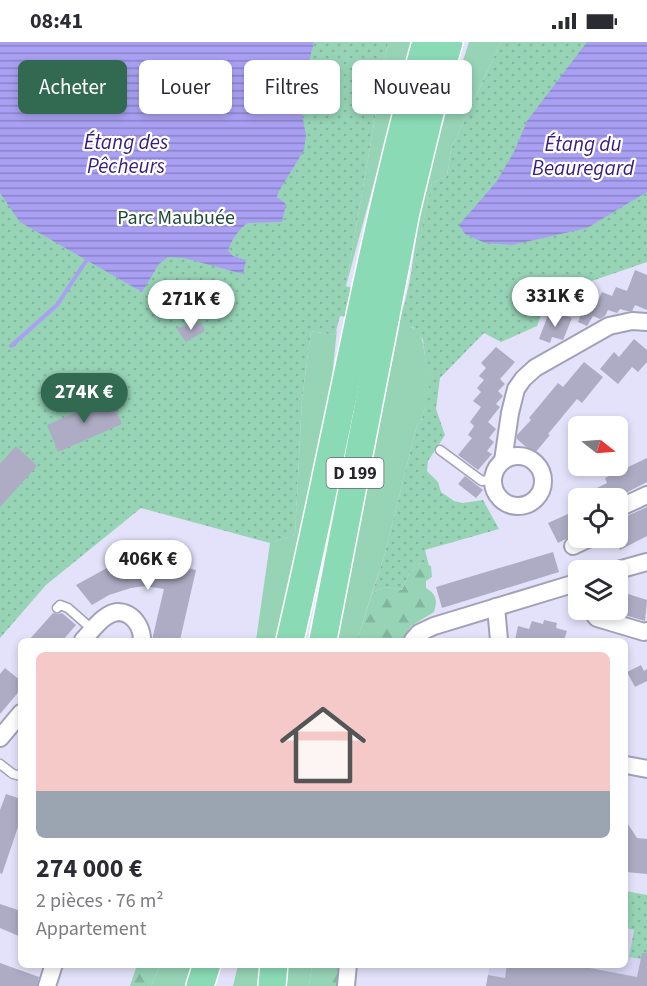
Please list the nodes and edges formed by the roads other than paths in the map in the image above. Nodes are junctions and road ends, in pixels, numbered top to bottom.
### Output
1 (426, 42) edge
2 (449, 42) edge
3 (378, 291) junction
4 (647, 322) edge
5 (369, 334) junction
6 (440, 450) dead end
7 (503, 461) junction
8 (493, 479) junction
9 (647, 495) edge
10 (628, 504) edge
11 (647, 562) edge
12 (628, 567) edge
13 (568, 585) edge
14 (496, 607) junction
15 (57, 608) dead end
16 (604, 620) edge
17 (93, 629) edge
18 (647, 631) edge
19 (142, 638) edge
20 (290, 638) edge
21 (323, 638) edge
22 (415, 638) edge
23 (499, 638) edge
24 (18, 717) edge
25 (0, 738) edge
26 (0, 764) edge
27 (628, 765) edge
28 (647, 769) edge
29 (18, 775) edge
30 (53, 968) edge
31 (206, 968) edge
32 (274, 968) edge
33 (348, 968) edge
34 (47, 986) edge
35 (200, 986) edge
36 (272, 986) edge
37 (346, 986) edge

1 - 3 highway, D 199
2 - 3 highway, D 199
3 - 5 highway, D 199
4 - 7 street
5 - 20 highway, D 199
5 - 21 highway, D 199
6 - 8 lane
7 - 8 street
7 - 8 street
9 - 10 street
11 - 12 street
13 - 14 street
14 - 22 street
14 - 23 street
15 - 17 lane
16 - 18 street
17 - 19 street
24 - 25 street
26 - 29 lane
27 - 28 street
30 - 34 street
31 - 35 highway
32 - 36 highway
33 - 37 street

